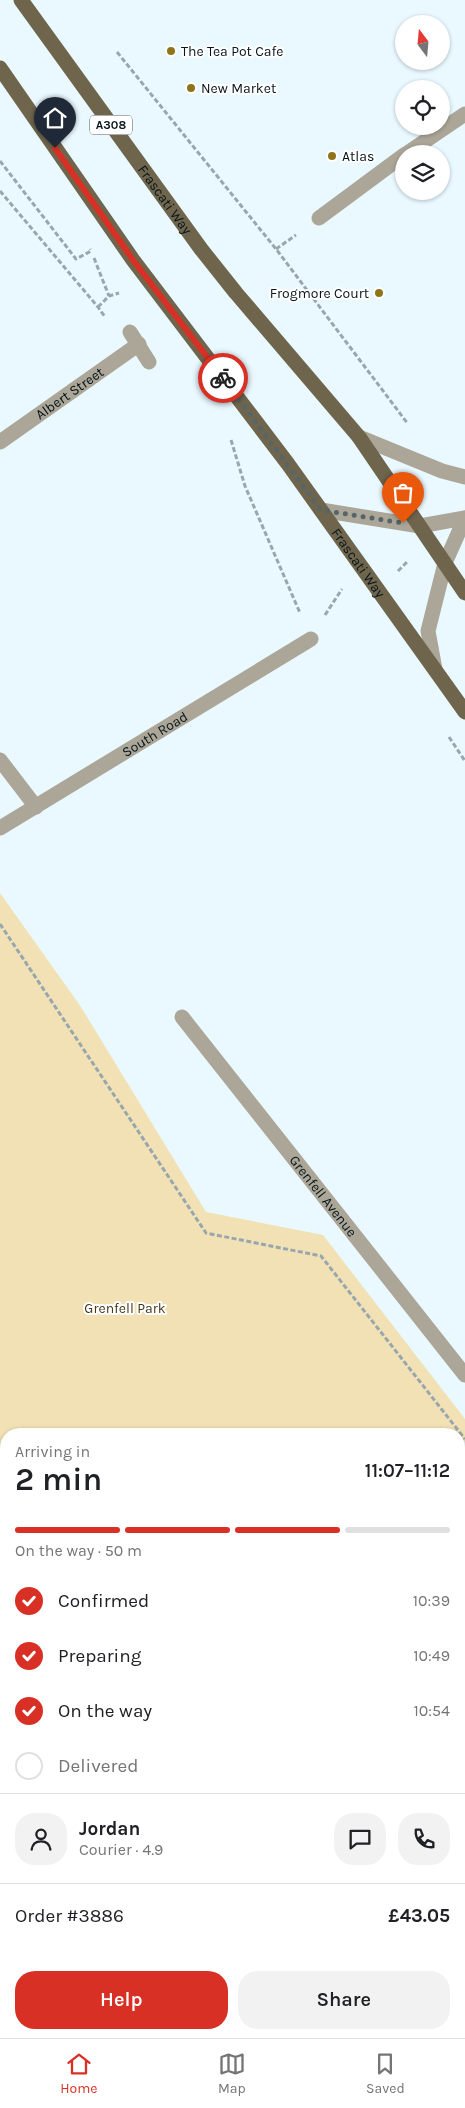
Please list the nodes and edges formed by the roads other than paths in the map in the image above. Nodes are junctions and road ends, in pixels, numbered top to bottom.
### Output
1 (21, 0) edge
2 (0, 68) edge
3 (465, 114) edge
4 (420, 145) edge
5 (395, 162) edge
6 (319, 218) dead end
7 (149, 362) dead end
8 (359, 437) junction
9 (0, 442) edge
10 (465, 477) edge
11 (321, 510) junction
12 (465, 518) edge
13 (420, 526) junction
14 (444, 563) junction
15 (465, 593) edge
16 (310, 639) road end
17 (435, 669) junction
18 (465, 712) edge
19 (0, 760) edge
20 (36, 807) junction
21 (0, 828) edge
22 (182, 1017) dead end
23 (465, 1375) edge

1 - 8 main road, Frascati Way / A308
2 - 11 main road, Frascati Way
3 - 4 street
5 - 6 street
7 - 9 street, Albert Street
8 - 10 street
8 - 13 main road, A308
11 - 13 street
11 - 17 main road, Frascati Way
12 - 13 street
12 - 14 street
13 - 14 main road, A308
14 - 15 main road, A308
14 - 17 street
16 - 20 street, South Road
17 - 18 main road, Frascati Way
19 - 20 street
20 - 21 street, South Road
22 - 23 street, Grenfell Avenue

